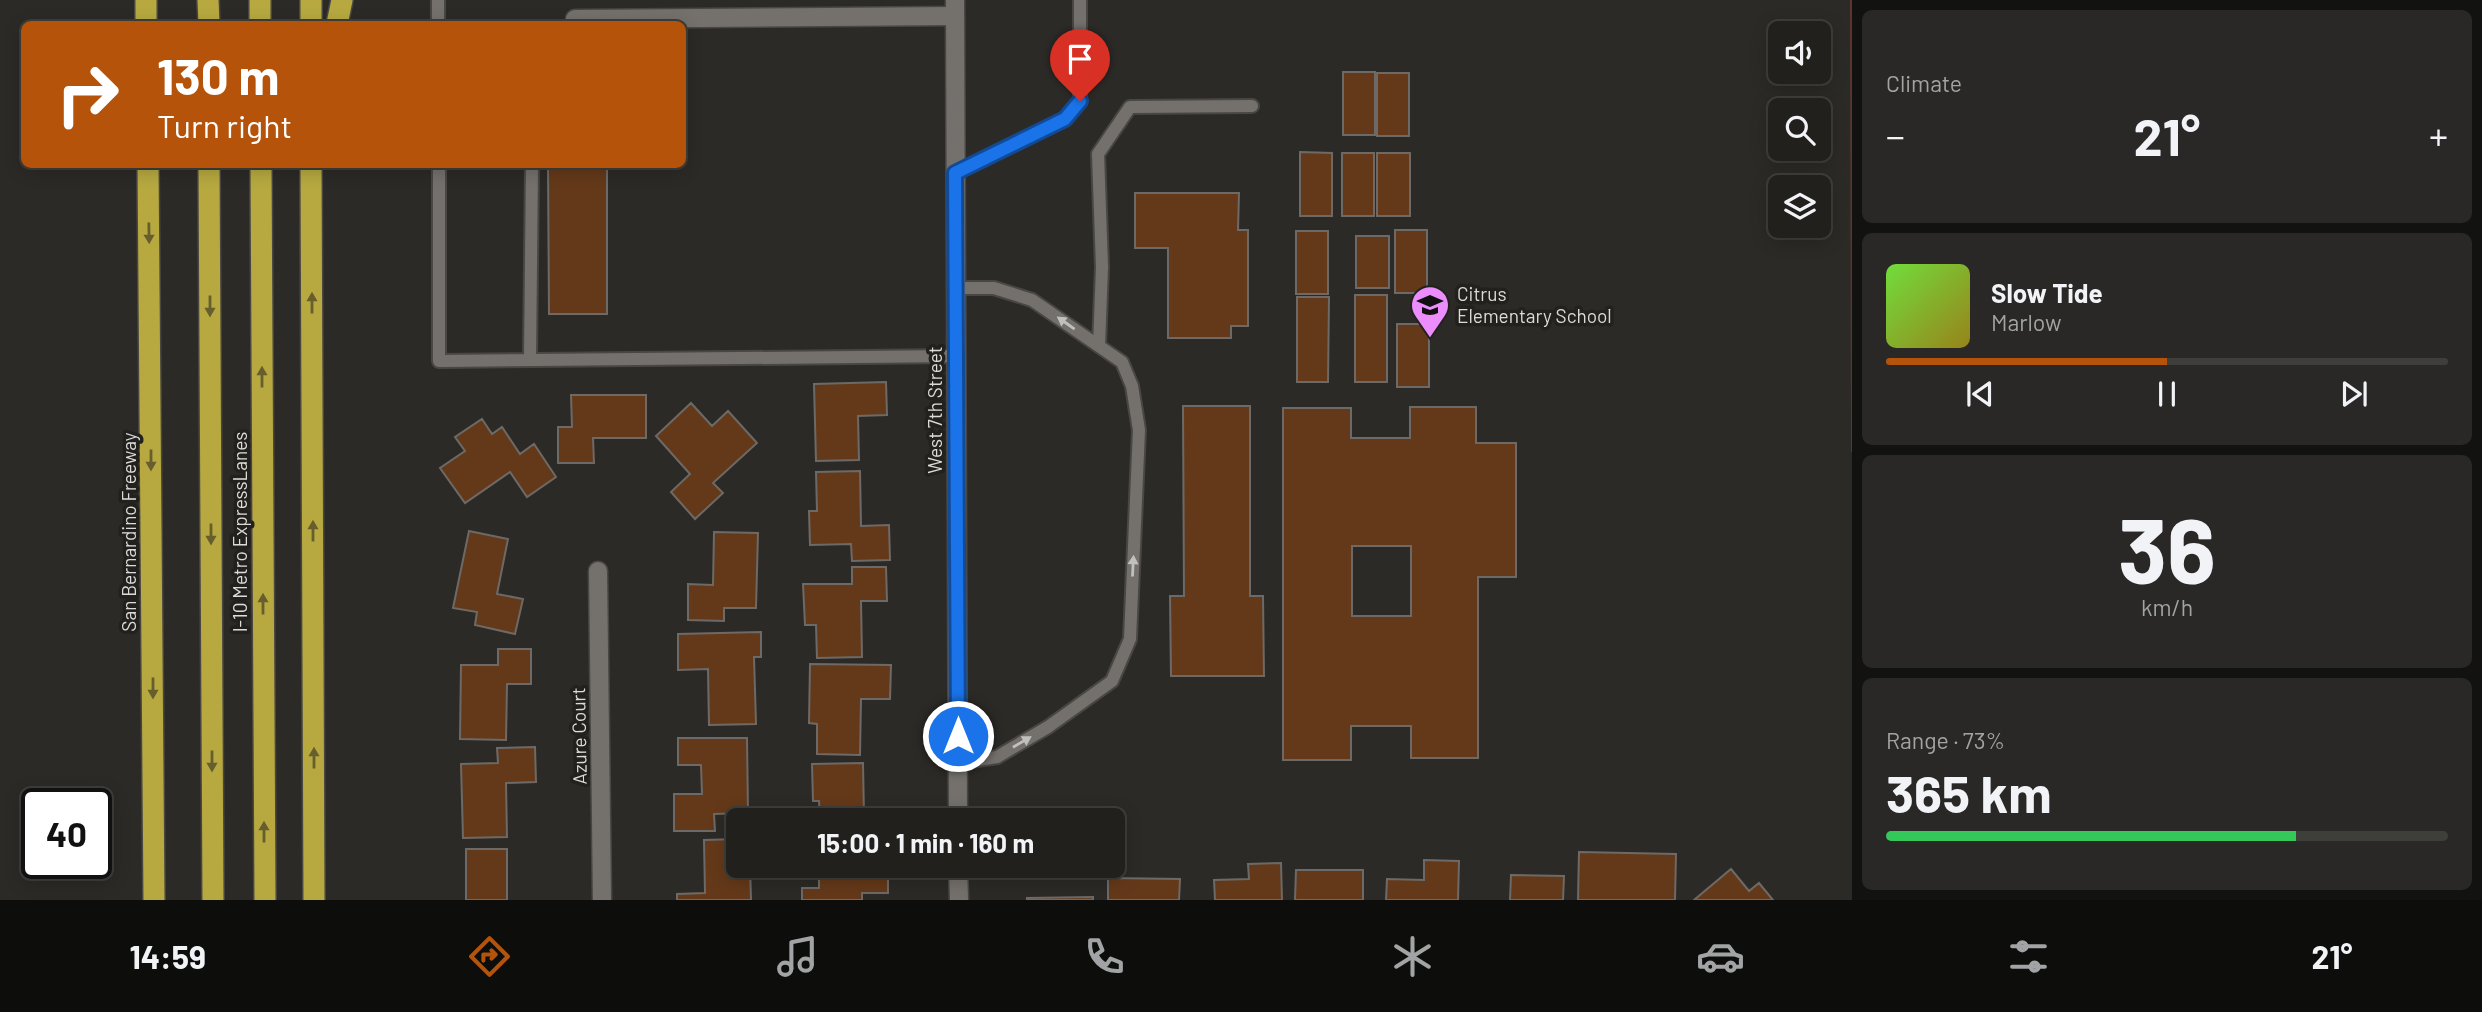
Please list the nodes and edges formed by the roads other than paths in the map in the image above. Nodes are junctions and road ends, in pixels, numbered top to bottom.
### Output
1 (146, 0) edge
2 (208, 0) edge
3 (260, 0) edge
4 (311, 0) edge
5 (342, 0) edge
6 (438, 0) edge
7 (1080, 0) edge
8 (955, 8) edge
9 (575, 19) dead end
10 (146, 21) edge
11 (208, 21) edge
12 (260, 21) edge
13 (311, 21) edge
14 (338, 21) edge
15 (438, 21) edge
16 (1252, 106) dead end
17 (148, 168) edge
18 (209, 168) edge
19 (261, 168) edge
20 (311, 168) edge
21 (439, 168) edge
22 (532, 168) edge
23 (955, 173) junction
24 (956, 288) junction
25 (1099, 346) junction
26 (956, 356) junction
27 (530, 360) junction
28 (598, 571) dead end
29 (958, 763) junction
30 (958, 808) edge
31 (958, 878) edge
32 (154, 900) edge
33 (213, 900) edge
34 (265, 900) edge
35 (314, 900) edge
36 (602, 900) edge
37 (959, 900) edge

1 - 10 highway
2 - 11 highway
3 - 12 highway
4 - 13 highway
5 - 14 highway
6 - 15 lane
7 - 23 lane
8 - 9 street
8 - 23 street, West 7th Street
16 - 25 lane
17 -> 32 highway, San Bernardino Freeway
18 -> 33 highway, I-10 Metro ExpressLanes
34 -> 19 highway, I-10 Metro ExpressLanes
35 -> 20 highway
21 - 27 lane
22 - 27 lane
23 - 24 street, West 7th Street
25 -> 24 lane
24 - 26 street, West 7th Street
29 -> 25 lane
26 - 27 lane
26 - 29 street, West 7th Street
28 - 36 street, Azure Court
29 - 30 street, West 7th Street
31 - 37 street

